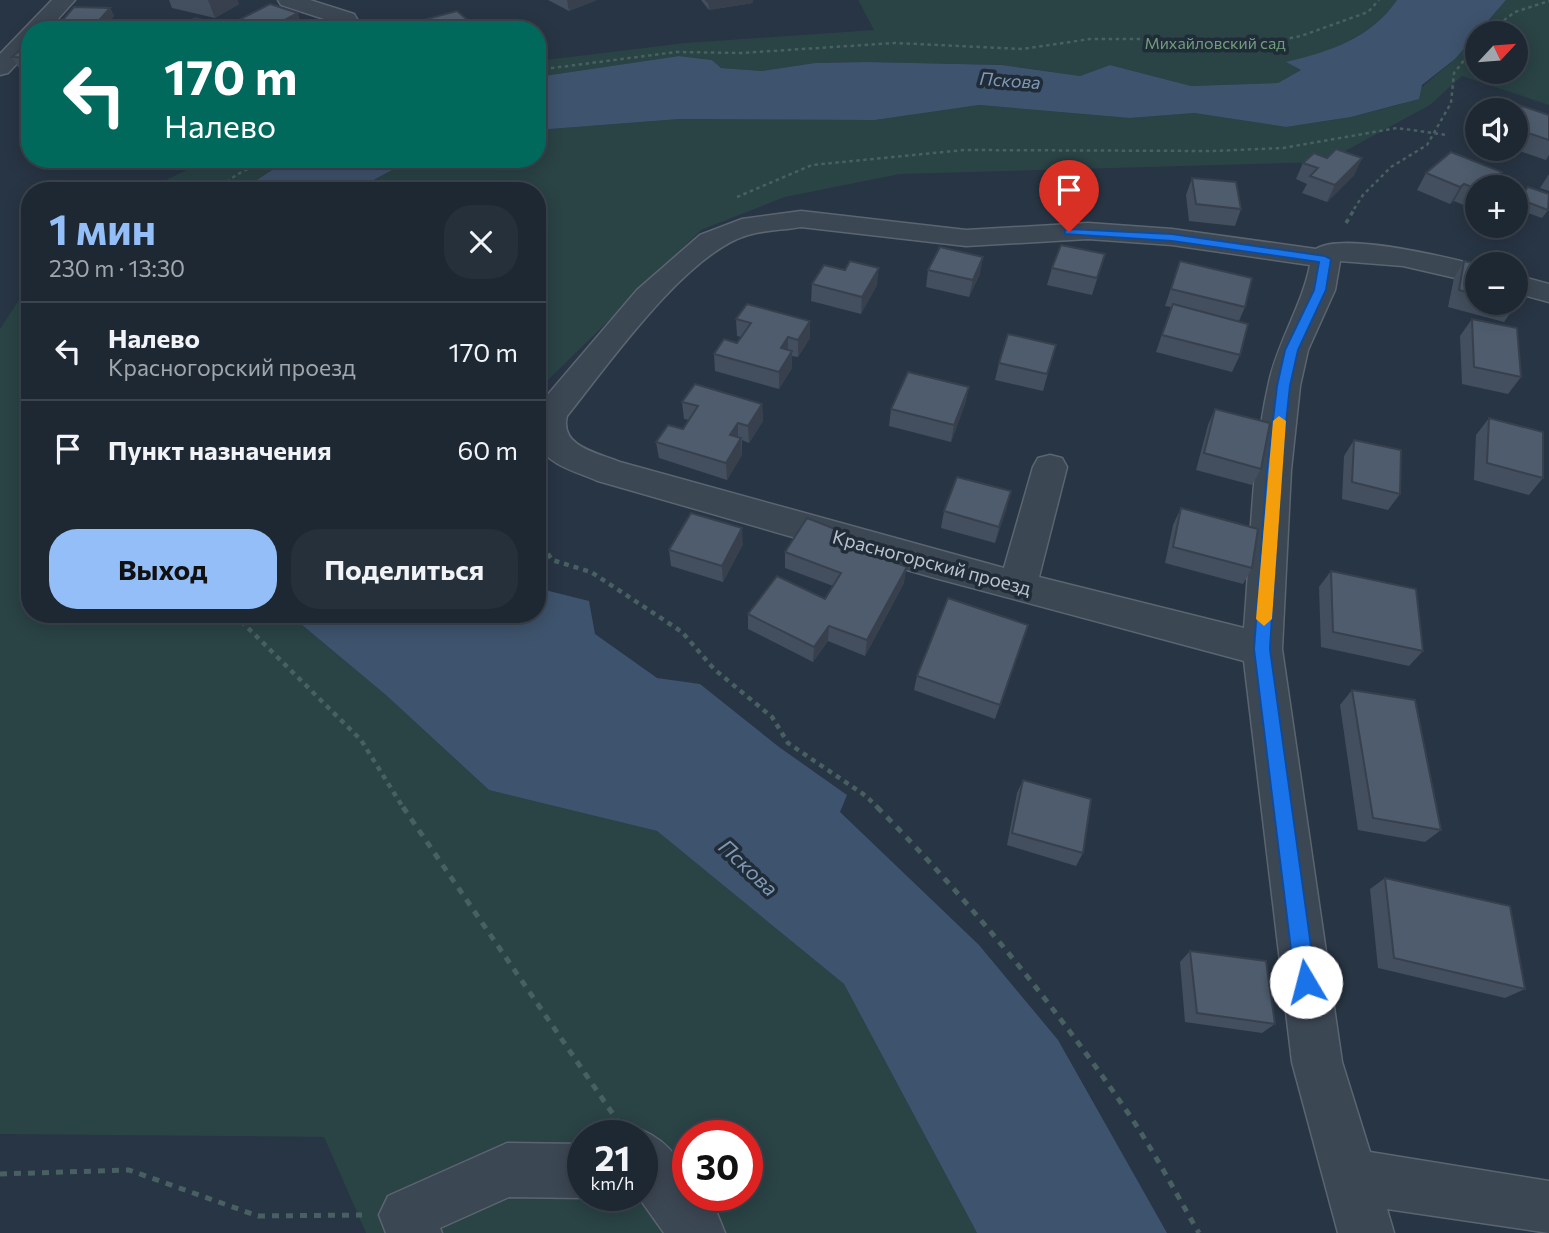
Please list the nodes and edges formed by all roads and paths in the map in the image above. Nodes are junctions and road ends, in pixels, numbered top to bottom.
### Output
1 (64, 0) edge
2 (289, 0) edge
3 (1379, 0) edge
4 (1549, 1) edge
5 (346, 19) dead end
6 (44, 21) edge
7 (1500, 21) edge
8 (21, 46) edge
9 (1465, 59) edge
10 (0, 68) edge
11 (546, 69) edge
12 (1432, 132) junction
13 (1447, 135) dead end
14 (250, 168) edge
15 (227, 182) edge
16 (710, 241) junction
17 (1326, 256) junction
18 (1465, 271) edge
19 (1528, 287) edge
20 (1549, 293) edge
21 (1049, 467) dead end
22 (546, 551) edge
23 (1018, 584) junction
24 (243, 623) edge
25 (1262, 649) junction
26 (616, 1120) edge
27 (567, 1171) edge
28 (0, 1174) edge
29 (1349, 1176) junction
30 (658, 1180) edge
31 (1549, 1208) edge
32 (410, 1224) edge
33 (696, 1233) edge
34 (1199, 1233) edge
35 (1366, 1233) edge

1 - 6 street
2 - 5 street
3 - 11 path
4 - 7 path
8 - 10 street
9 - 12 path
12 - 13 path
12 - 16 path
12 - 17 path
14 - 15 path
16 - 17 street, Красногорский проезд
16 - 23 street, Красногорский проезд
17 - 18 street
17 - 25 street
19 - 20 street
21 - 23 street
22 - 34 path
23 - 25 street, Красногорский проезд
24 - 26 path
25 - 29 street
27 - 32 street
28 - 32 path
29 - 31 street
29 - 35 street
30 - 33 street

